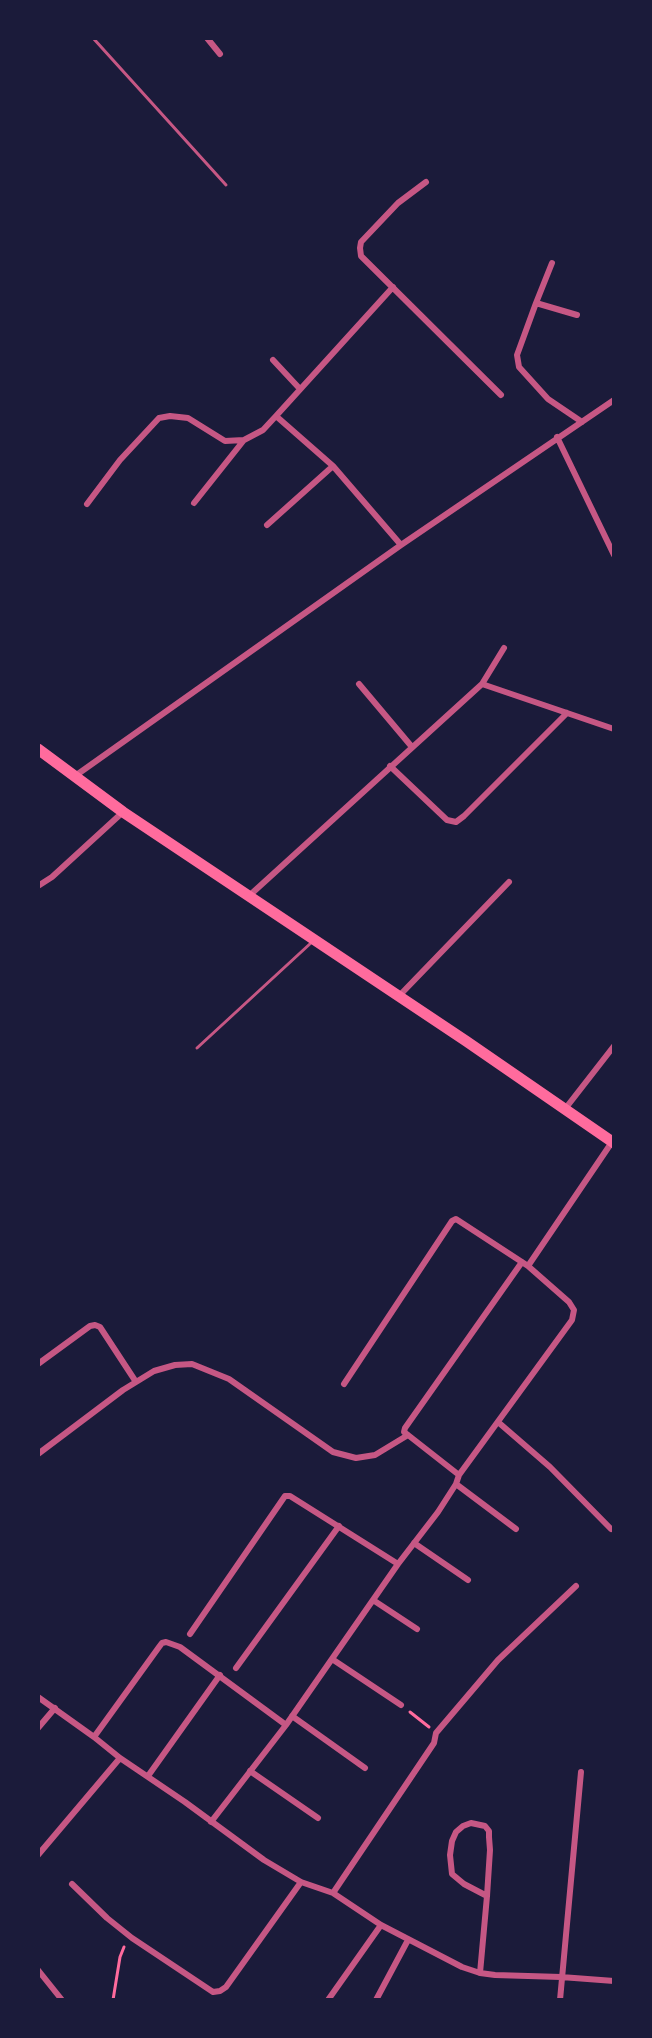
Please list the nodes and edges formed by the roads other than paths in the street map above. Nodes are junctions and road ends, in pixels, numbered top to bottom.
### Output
1 (93, 38) edge
2 (207, 38) edge
3 (220, 54) dead end
4 (426, 182) dead end
5 (226, 185) dead end
6 (552, 263) dead end
7 (393, 287) junction
8 (536, 303) junction
9 (577, 315) dead end
10 (273, 360) dead end
11 (300, 389) junction
12 (501, 395) dead end
13 (614, 400) edge
14 (276, 416) junction
15 (582, 422) junction
16 (557, 437) junction
17 (244, 440) junction
18 (333, 466) junction
19 (194, 503) dead end
20 (87, 504) dead end
21 (267, 525) dead end
22 (401, 545) junction
23 (614, 555) edge
24 (504, 648) dead end
25 (359, 684) dead end
26 (482, 684) junction
27 (567, 713) junction
28 (614, 729) edge
29 (412, 747) junction
30 (38, 749) edge
31 (390, 766) junction
32 (75, 776) junction
33 (123, 812) junction
34 (509, 882) dead end
35 (38, 886) edge
36 (250, 895) junction
37 (315, 939) junction
38 (399, 996) junction
39 (614, 1046) edge
40 (197, 1048) dead end
41 (565, 1109) junction
42 (613, 1143) edge
43 (525, 1264) junction
44 (38, 1364) edge
45 (136, 1382) junction
46 (344, 1384) dead end
47 (498, 1422) junction
48 (408, 1435) junction
49 (38, 1454) edge
50 (459, 1475) junction
51 (456, 1484) junction
52 (339, 1526) junction
53 (516, 1529) dead end
54 (611, 1529) dead end
55 (414, 1543) junction
56 (398, 1564) junction
57 (468, 1580) dead end
58 (576, 1586) dead end
59 (373, 1600) junction
60 (417, 1629) dead end
61 (190, 1634) dead end
62 (332, 1659) junction
63 (236, 1668) dead end
64 (220, 1675) junction
65 (38, 1697) edge
66 (401, 1705) road end
67 (55, 1708) junction
68 (292, 1716) junction
69 (286, 1725) junction
70 (38, 1728) edge
71 (94, 1737) junction
72 (120, 1758) junction
73 (365, 1768) dead end
74 (250, 1771) junction
75 (581, 1772) dead end
76 (148, 1776) junction
77 (318, 1818) dead end
78 (211, 1822) junction
79 (38, 1855) edge
80 (301, 1882) junction
81 (72, 1884) dead end
82 (333, 1893) junction
83 (487, 1896) junction
84 (381, 1925) junction
85 (408, 1940) junction
86 (38, 1970) edge
87 (480, 1973) junction
88 (561, 1977) junction
89 (614, 1981) edge
90 (62, 2000) edge
91 (328, 2000) edge
92 (376, 2000) edge
93 (560, 2000) edge

1 - 5 lane
2 - 3 street
4 - 7 street
6 - 8 street
7 - 11 street
7 - 12 street
8 - 9 street
8 - 15 street
10 - 11 street
11 - 14 street
13 - 15 street
14 - 17 street
14 - 18 street
15 - 16 street
16 - 22 street
16 - 23 street
17 - 19 street
17 - 20 street
18 - 21 street
18 - 22 street
22 - 32 street
24 - 26 street
25 - 29 street
26 - 27 street
26 - 29 street
27 - 28 street
27 - 31 street
29 - 31 street
30 - 32 highway
31 - 36 street
32 - 33 highway
33 - 35 street
33 - 36 highway
34 - 38 street
36 - 37 highway
37 - 38 highway
37 - 40 lane
38 - 41 highway
39 - 41 street
41 - 42 highway
42 - 43 street
43 - 46 street
43 - 47 street
43 - 48 street
44 - 45 street
45 - 48 street
45 - 49 street
47 - 50 street
47 - 54 street
48 - 50 street
50 - 51 street
51 - 53 street
51 - 55 street
52 - 56 street
52 - 61 street
52 - 63 street
55 - 56 street
55 - 57 street
56 - 59 street
58 - 82 street
59 - 60 street
59 - 62 street
62 - 66 street
62 - 68 street
64 - 69 street
64 - 71 street
64 - 76 street
65 - 67 street
67 - 70 street
67 - 71 street
68 - 69 street
68 - 73 street
69 - 74 street
71 - 72 street
72 - 76 street
72 - 79 street
74 - 77 street
74 - 78 street
75 - 88 street
76 - 78 street
78 - 80 street
80 - 81 street
80 - 82 street
82 - 84 street
83 - 83 street
83 - 87 street
84 - 85 street
84 - 91 street
85 - 87 street
85 - 92 street
86 - 90 street
87 - 88 street
88 - 89 street
88 - 93 street

